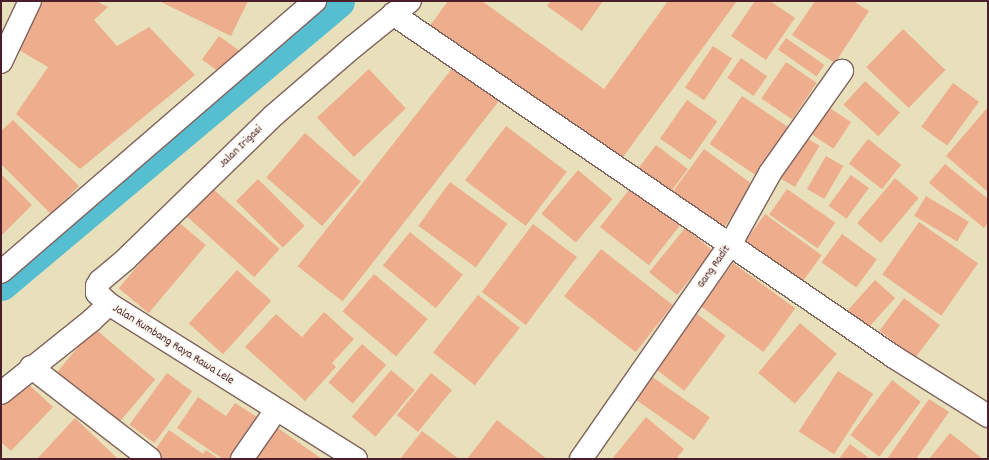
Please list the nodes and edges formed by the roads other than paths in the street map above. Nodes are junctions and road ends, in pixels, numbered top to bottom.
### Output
1 (30, 1) edge
2 (308, 3) edge
3 (402, 7) edge
4 (1, 62) edge
5 (842, 71) dead end
6 (730, 245) junction
7 (1, 272) edge
8 (109, 304) junction
9 (31, 367) junction
10 (1, 393) edge
11 (276, 410) junction
12 (988, 416) edge
13 (150, 459) edge
14 (242, 459) edge
15 (356, 459) edge
16 (581, 459) edge

1 - 4 street
2 - 7 street
3 - 6 street
3 - 8 street, Jalan Irigasi
5 - 6 street, Gang Radit
6 - 12 street
6 - 16 street, Gang Radit
8 - 9 street, Jalan Kumbang Raya Rawa Lele
8 - 11 street, Jalan Kumbang Raya Rawa Lele
9 - 10 street, Jalan Kumbang Raya Rawa Lele
9 - 13 street
11 - 14 street
11 - 15 street, Jalan Kumbang Raya Rawa Lele

